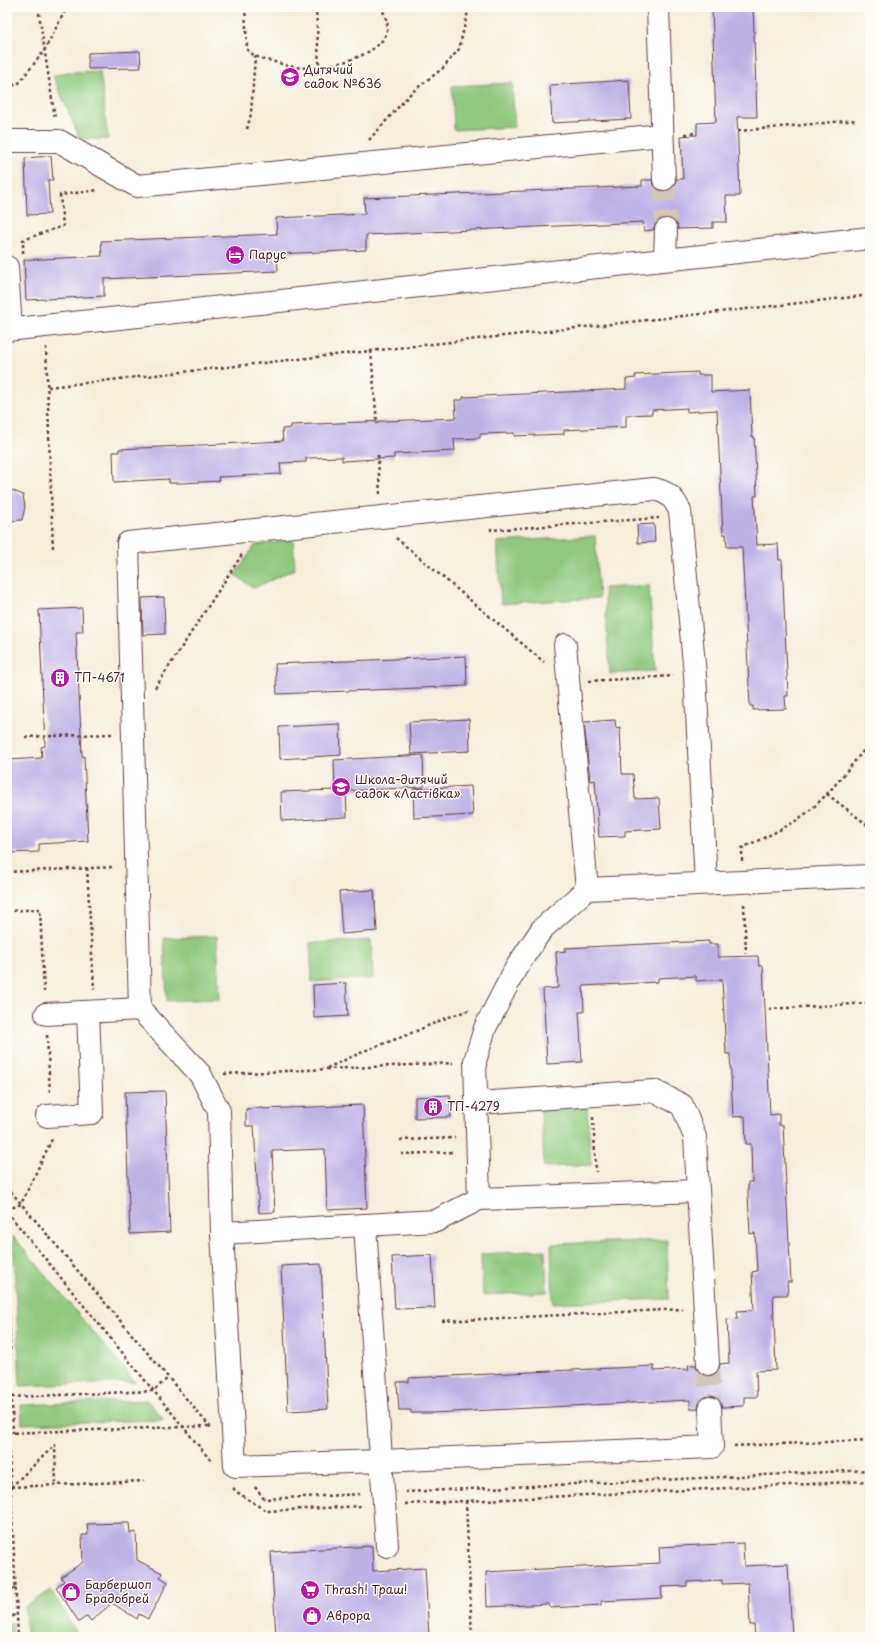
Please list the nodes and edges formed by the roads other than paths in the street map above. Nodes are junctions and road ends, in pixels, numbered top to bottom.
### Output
1 (658, 7) edge
2 (662, 135) junction
3 (7, 141) edge
4 (664, 179) tunnel mouth
5 (666, 230) tunnel mouth
6 (870, 238) edge
7 (665, 258) junction
8 (15, 261) edge
9 (9, 330) edge
10 (565, 645) dead end
11 (870, 876) edge
12 (706, 883) junction
13 (587, 889) junction
14 (140, 1010) junction
15 (91, 1012) junction
16 (46, 1014) dead end
17 (476, 1103) junction
18 (56, 1115) road end
19 (698, 1191) junction
20 (479, 1199) junction
21 (364, 1226) junction
22 (222, 1233) junction
23 (708, 1364) tunnel mouth
24 (710, 1408) tunnel mouth
25 (381, 1461) junction
26 (387, 1546) dead end

1 - 2 lane
2 - 3 lane
2 - 4 lane
5 - 7 lane
6 - 7 lane
7 - 9 lane
8 - 9 lane
10 - 13 lane
11 - 12 lane
12 - 13 lane
12 - 14 lane
13 - 17 lane
14 - 15 lane
14 - 22 lane
15 - 16 lane
15 - 18 lane
17 - 19 lane
17 - 20 lane
19 - 20 lane
19 - 23 lane
20 - 21 lane
21 - 22 lane
21 - 25 lane
22 - 25 lane
24 - 25 lane
25 - 26 lane

